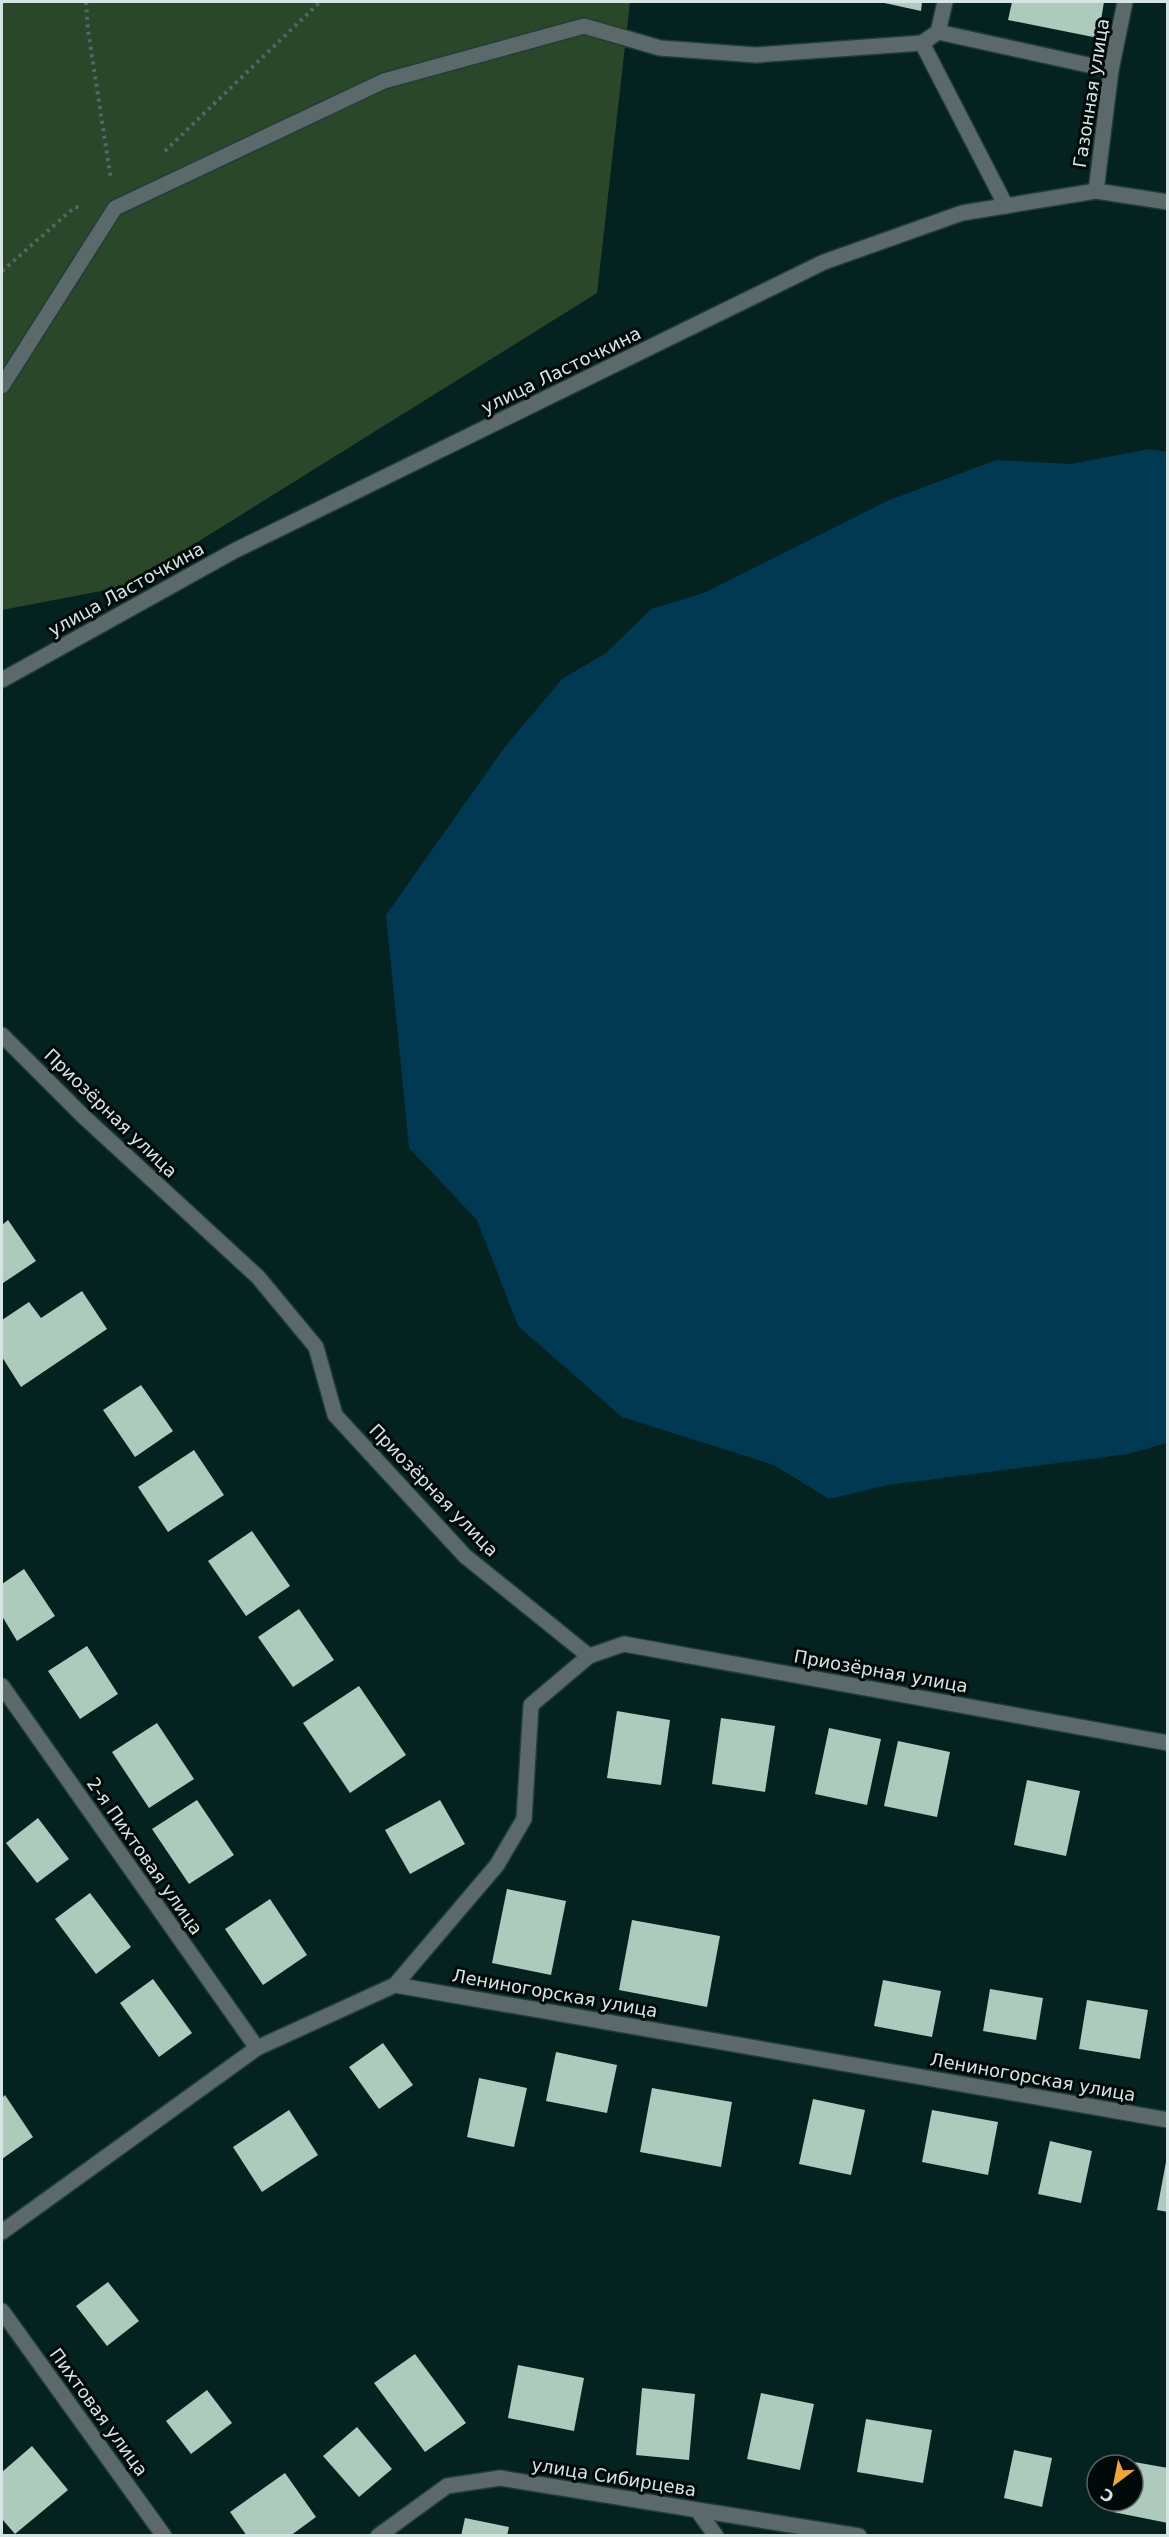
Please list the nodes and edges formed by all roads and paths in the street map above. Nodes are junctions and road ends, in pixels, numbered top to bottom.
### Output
1 (86, 2) edge
2 (320, 2) edge
3 (945, 2) edge
4 (1125, 2) edge
5 (938, 32) junction
6 (922, 43) junction
7 (1111, 70) junction
8 (164, 153) dead end
9 (1096, 191) junction
10 (1167, 202) edge
11 (1006, 206) junction
12 (115, 208) junction
13 (2, 271) edge
14 (2, 386) edge
15 (2, 680) edge
16 (2, 1035) edge
17 (589, 1656) junction
18 (2, 1686) edge
19 (1167, 1743) edge
20 (395, 1984) junction
21 (257, 2048) junction
22 (1167, 2120) edge
23 (2, 2232) edge
24 (2, 2311) edge
25 (698, 2511) junction
26 (164, 2535) edge
27 (378, 2535) edge
28 (716, 2535) edge
29 (859, 2535) edge

1 - 12 path
2 - 8 path
3 - 5 street
4 - 7 street, Газонная улица
5 - 6 street
5 - 7 street
6 - 11 street
6 - 12 street
7 - 9 street, Газонная улица
9 - 10 street, улица Ласточкина
9 - 11 street, улица Ласточкина
11 - 15 street, улица Ласточкина
12 - 13 path
12 - 14 street
16 - 17 street, Приозёрная улица
17 - 19 street, Приозёрная улица
17 - 20 street
18 - 21 street, 2-я Пихтовая улица
20 - 21 street
20 - 22 street, Лениногорская улица
21 - 23 street
24 - 26 street, Пихтовая улица
25 - 27 street, улица Сибирцева
25 - 28 street
25 - 29 street, улица Сибирцева

